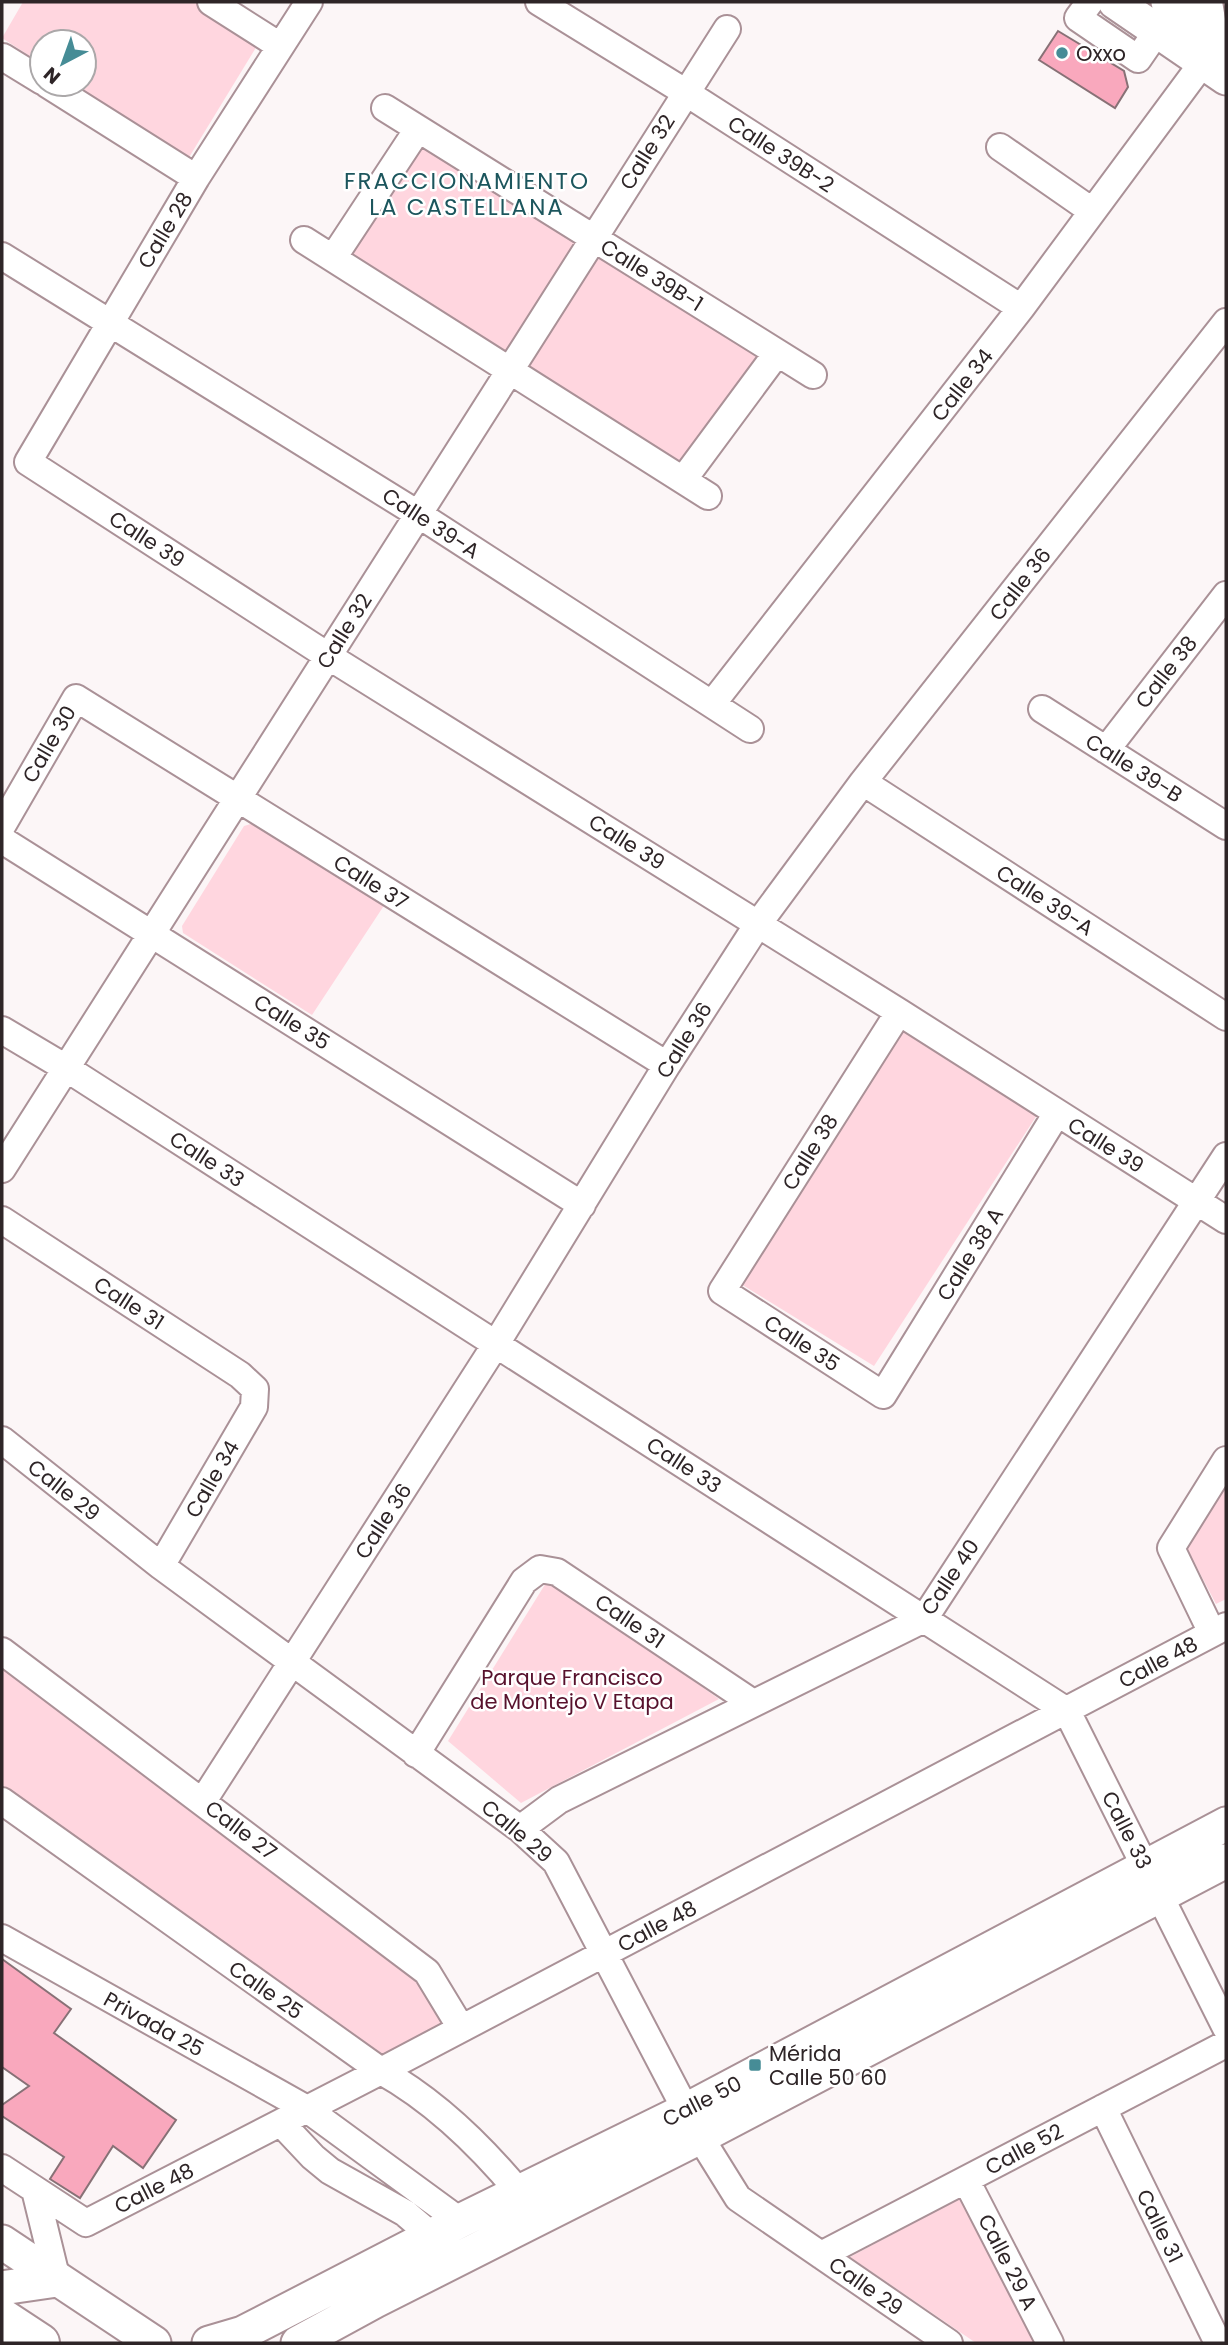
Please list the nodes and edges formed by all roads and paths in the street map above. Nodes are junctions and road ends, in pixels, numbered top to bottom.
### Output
1 (211, 2) edge
2 (309, 2) edge
3 (539, 2) edge
4 (1090, 2) edge
5 (1115, 2) edge
6 (1163, 16) edge
7 (727, 29) dead end
8 (1216, 43) edge
9 (281, 46) junction
10 (3, 57) edge
11 (28, 72) edge
12 (685, 92) junction
13 (69, 98) edge
14 (385, 108) dead end
15 (418, 129) junction
16 (1000, 146) dead end
17 (197, 178) junction
18 (1092, 211) junction
19 (593, 238) junction
20 (304, 240) dead end
21 (2, 256) edge
22 (333, 258) junction
23 (1021, 308) junction
24 (110, 322) junction
25 (1226, 322) edge
26 (777, 353) junction
27 (509, 370) junction
28 (813, 375) dead end
29 (28, 462) joint
30 (682, 480) junction
31 (708, 496) dead end
32 (418, 514) junction
33 (1226, 595) edge
34 (328, 656) junction
35 (76, 698) joint
36 (712, 704) junction
37 (1042, 709) dead end
38 (750, 729) dead end
39 (1107, 750) junction
40 (863, 782) junction
41 (237, 798) junction
42 (2, 826) edge
43 (1226, 827) edge
44 (2, 840) edge
45 (758, 924) junction
46 (152, 933) junction
47 (899, 1012) junction
48 (1226, 1017) edge
49 (2, 1030) edge
50 (667, 1065) junction
51 (66, 1068) junction
52 (1057, 1113) junction
53 (1226, 1156) edge
54 (2, 1169) edge
55 (1195, 1201) junction
56 (582, 1205) junction
57 (2, 1220) edge
58 (1226, 1220) edge
59 (722, 1291) joint
60 (496, 1345) junction
61 (255, 1389) joint
62 (883, 1395) joint
63 (2, 1440) edge
64 (1226, 1460) edge
65 (161, 1566) junction
66 (924, 1619) junction
67 (1219, 1629) edge
68 (2, 1651) edge
69 (291, 1663) junction
70 (753, 1703) junction
71 (1067, 1711) junction
72 (416, 1754) junction
73 (2, 1801) edge
74 (203, 1801) junction
75 (1226, 1824) edge
76 (520, 1829) junction
77 (1226, 1861) edge
78 (1153, 1882) junction
79 (2, 1938) edge
80 (605, 1954) junction
81 (461, 2028) junction
82 (1226, 2028) edge
83 (1226, 2044) edge
84 (381, 2071) junction
85 (1103, 2108) junction
86 (307, 2109) junction
87 (281, 2123) junction
88 (693, 2124) junction
89 (2, 2168) edge
90 (965, 2180) junction
91 (35, 2190) junction
92 (519, 2192) junction
93 (445, 2228) junction
94 (7, 2242) edge
95 (821, 2255) junction
96 (57, 2280) junction
97 (2, 2288) edge
98 (375, 2301) junction
99 (2, 2318) edge
100 (40, 2343) edge
101 (154, 2343) edge
102 (209, 2343) edge
103 (299, 2343) edge
104 (342, 2343) edge
105 (950, 2343) edge
106 (1050, 2343) edge
107 (1217, 2343) edge

1 - 9 street
2 - 9 street, Calle 28
3 - 12 street, Calle 39B-2
4 - 6 street
5 - 6 main road
6 - 8 main road
7 - 12 street, Calle 32
8 - 18 street, Calle 34
9 - 17 street, Calle 28
10 - 11 street
12 - 19 street, Calle 32
12 - 23 street, Calle 39B-2
13 - 17 street
14 - 15 street, Calle 39B-1
15 - 19 street, Calle 39B-1
15 - 22 street
16 - 18 street
17 - 24 street, Calle 28
18 - 23 street, Calle 34
19 - 26 street, Calle 39B-1
19 - 27 street, Calle 32
20 - 22 street
21 - 24 street, Calle 39-A
22 - 27 street
23 - 36 street, Calle 34
24 - 29 street, Calle 28
24 - 32 street, Calle 39-A
25 - 40 street, Calle 36
26 - 28 street, Calle 39B-1
26 - 30 street
27 - 30 street
27 - 32 street, Calle 32
29 - 34 street, Calle 39
30 - 31 street
32 - 34 street, Calle 32
32 - 36 street, Calle 39-A
33 - 39 street, Calle 38
34 - 41 street, Calle 32
34 - 45 street, Calle 39
35 - 41 street, Calle 37
35 - 42 street, Calle 30
36 - 38 street, Calle 39-A
37 - 39 street, Calle 39-B
39 - 43 street, Calle 39-B
40 - 45 street, Calle 36
40 - 48 street, Calle 39-A
41 - 46 street, Calle 32
41 - 50 street, Calle 37
44 - 46 street, Calle 35
45 - 47 street, Calle 39
45 - 50 street, Calle 36
46 - 51 street, Calle 32
46 - 56 street, Calle 35
47 - 52 street, Calle 39
47 - 59 street, Calle 38
49 - 51 street, Calle 33
50 - 56 street, Calle 36
51 - 54 street, Calle 32
51 - 60 street, Calle 33
52 - 55 street, Calle 39
52 - 62 street, Calle 38 A
53 - 55 street, Calle 40
55 - 58 street, Calle 39
55 - 66 street, Calle 40
56 - 60 street, Calle 36
57 - 61 street, Calle 31
59 - 62 street, Calle 35
60 - 66 street, Calle 33
60 - 69 street, Calle 36
61 - 65 street, Calle 34
63 - 65 street, Calle 29
64 - 67 street
65 - 69 street, Calle 29
66 - 70 street, Calle 40
66 - 71 street, Calle 33
67 - 71 street, Calle 48
68 - 74 street, Calle 27
69 - 72 street, Calle 29
69 - 74 street, Calle 36
70 - 72 street, Calle 31
70 - 76 street, Calle 40
71 - 78 street, Calle 33
71 - 80 street, Calle 48
72 - 76 street, Calle 29
73 - 84 street, Calle 25
74 - 81 street, Calle 27
75 - 78 main road, Calle 50
76 - 80 street, Calle 29
77 - 78 main road, Calle 50
78 - 82 street, Calle 33
78 - 88 main road, Calle 50
79 - 86 street, Privada 25
80 - 81 street, Calle 48
80 - 88 street, Calle 29
81 - 84 street, Calle 48
83 - 85 street, Calle 52
84 - 86 street, Calle 48
84 - 92 street, Calle 25
85 - 90 street, Calle 52
85 - 107 street, Calle 31
86 - 87 street, Calle 48
86 - 93 street
87 - 91 street, Calle 48
87 - 93 street
88 - 92 main road, Calle 50
88 - 95 street, Calle 29
88 - 98 main road, Calle 50
89 - 91 street
90 - 95 street, Calle 52
90 - 106 street, Calle 29 A
91 - 96 street
92 - 93 main road, Calle 50
93 - 102 main road, Calle 50
94 - 96 main road
95 - 105 street, Calle 29
96 - 97 main road
96 - 101 main road
98 - 103 main road, Calle 50
98 - 104 main road
99 - 100 highway

